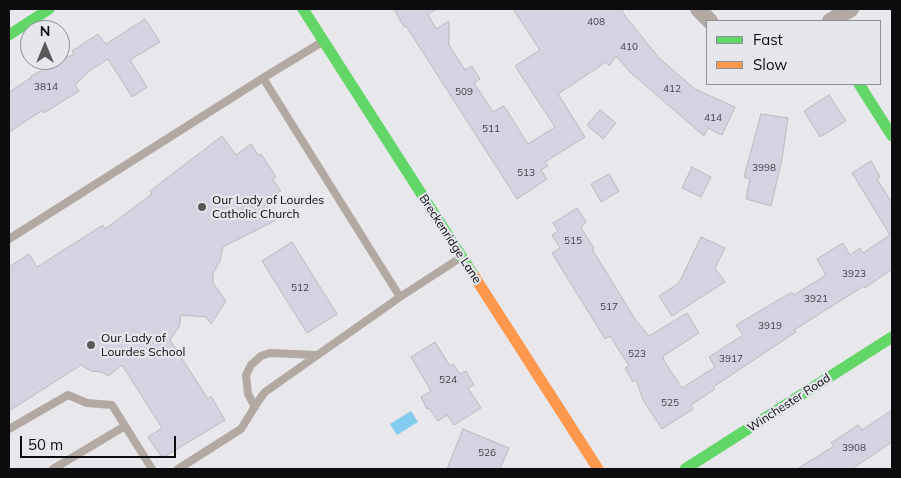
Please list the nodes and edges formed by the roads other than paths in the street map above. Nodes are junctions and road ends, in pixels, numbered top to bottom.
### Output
1 (49, 9) edge
2 (303, 9) edge
3 (698, 9) edge
4 (850, 9) edge
5 (709, 20) edge
6 (832, 20) edge
7 (9, 35) edge
8 (324, 41) junction
9 (263, 78) junction
10 (860, 85) edge
11 (892, 136) edge
12 (9, 239) edge
13 (462, 257) junction
14 (400, 297) junction
15 (892, 337) edge
16 (317, 355) junction
17 (255, 407) junction
18 (125, 426) junction
19 (9, 429) edge
20 (53, 469) edge
21 (152, 469) edge
22 (178, 469) edge
23 (598, 469) edge
24 (685, 469) edge

1 - 7 main road
2 - 8 main road, Breckenridge Lane
3 - 5 street
4 - 6 street
8 - 9 lane
8 - 13 main road, Breckenridge Lane
9 - 12 lane
9 - 14 lane
10 - 11 main road
13 - 14 lane
13 - 23 main road, Breckenridge Lane
14 - 16 lane
15 - 24 main road, Winchester Road
16 - 17 lane
16 - 17 lane
17 - 22 lane
18 - 19 lane
18 - 20 lane
18 - 21 lane

